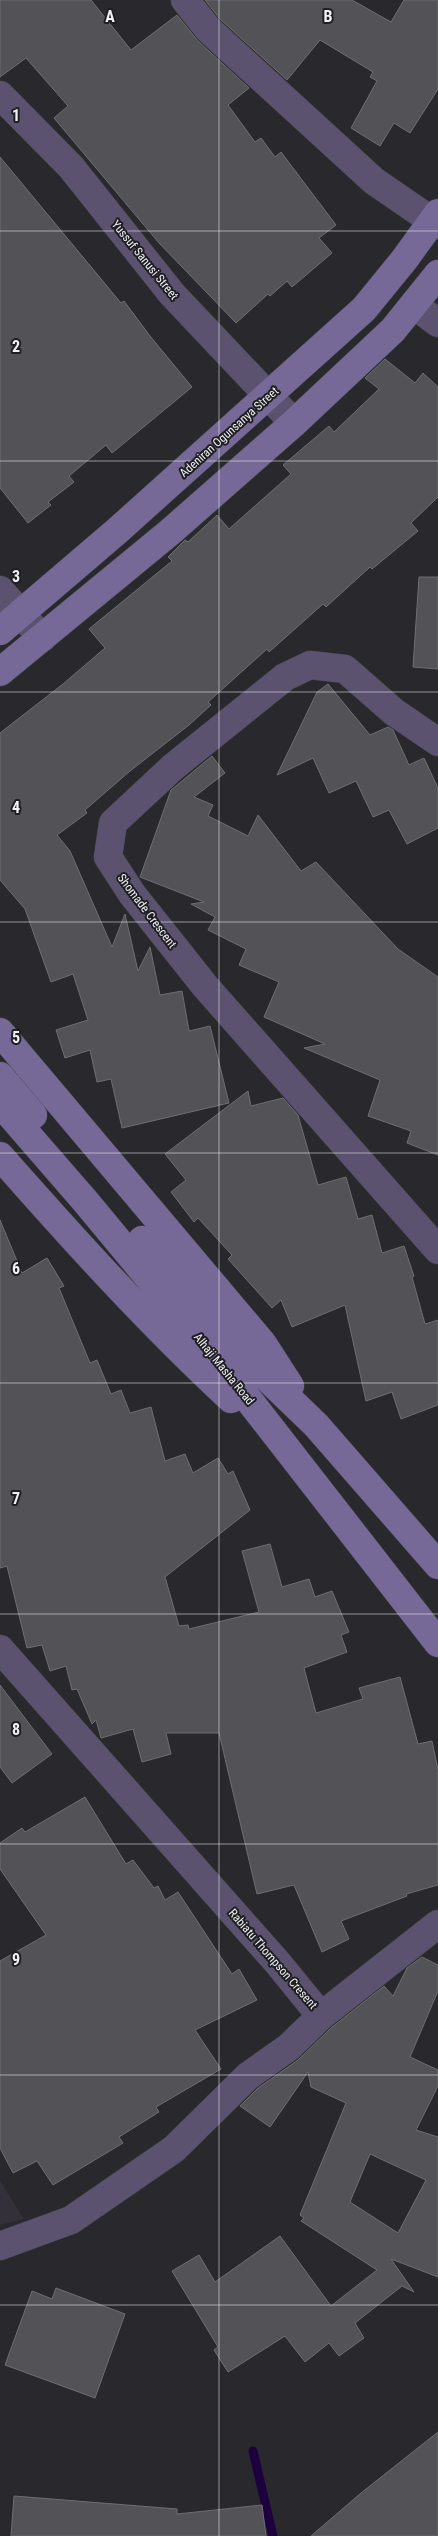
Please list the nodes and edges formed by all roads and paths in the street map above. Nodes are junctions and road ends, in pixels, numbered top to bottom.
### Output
1 (185, 0) edge
2 (0, 95) edge
3 (436, 220) edge
4 (438, 274) edge
5 (414, 305) junction
6 (438, 323) edge
7 (269, 396) junction
8 (294, 423) junction
9 (0, 590) edge
10 (9, 622) edge
11 (42, 638) junction
12 (0, 672) edge
13 (438, 742) edge
14 (0, 1032) edge
15 (0, 1076) edge
16 (0, 1103) edge
17 (0, 1156) edge
18 (92, 1196) junction
19 (438, 1250) edge
20 (316, 1425) junction
21 (296, 1459) junction
22 (438, 1565) edge
23 (438, 1643) edge
24 (0, 1649) edge
25 (438, 1924) edge
26 (321, 2016) junction
27 (0, 2246) edge

1 - 3 street
2 - 7 street, Yussuf Sanusi Street
3 - 7 street, Adeniran Ogunsanya Street
4 - 5 street
5 - 6 street
5 - 8 street
7 - 8 street, Yussuf Sanusi Street
7 - 10 street, Adeniran Ogunsanya Street
8 - 11 street
9 - 10 street
10 - 11 street
11 - 12 street
13 - 19 street, Shomade Crescent
14 - 20 street
15 - 18 street, Alhaji Masha Road
16 - 18 street, Alhaji Masha Road
17 - 21 street
18 - 20 street, Alhaji Masha Road
18 - 21 street, Alhaji Masha Road
20 - 22 street, Alhaji Masha Road
21 - 23 street, Alhaji Masha Road
24 - 26 street, Rabiatu Thompson Cresent
25 - 26 street
26 - 27 street, Rabiatu Thompson Cresent

